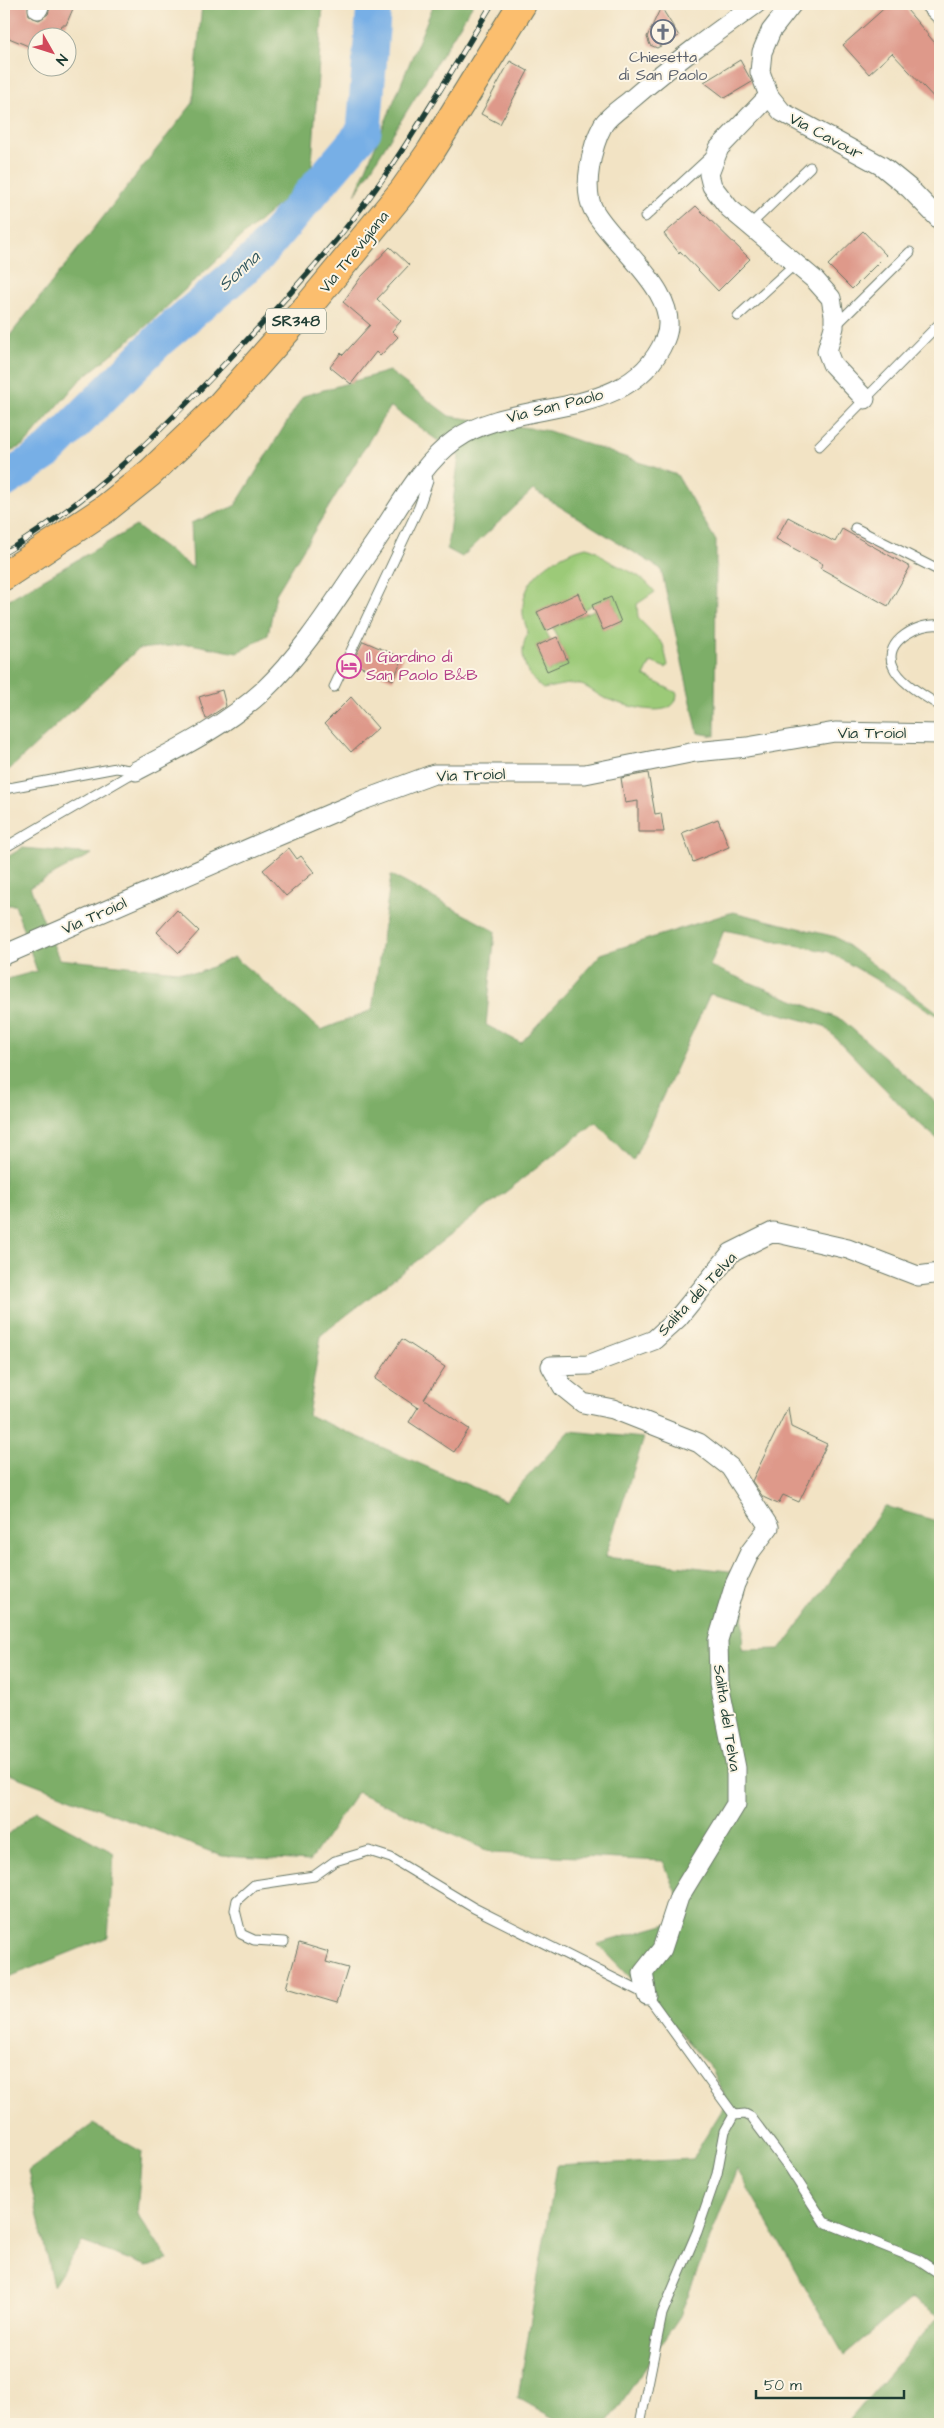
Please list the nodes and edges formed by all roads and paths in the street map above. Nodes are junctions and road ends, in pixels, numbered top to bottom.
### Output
1 (522, 4) edge
2 (756, 4) edge
3 (792, 4) edge
4 (930, 4) edge
5 (940, 14) edge
6 (769, 96) junction
7 (719, 148) junction
8 (810, 167) dead end
9 (645, 218) dead end
10 (940, 220) edge
11 (750, 226) junction
12 (910, 252) dead end
13 (795, 264) junction
14 (738, 316) dead end
15 (940, 323) edge
16 (834, 327) junction
17 (865, 399) junction
18 (819, 446) dead end
19 (426, 470) junction
20 (855, 528) dead end
21 (940, 572) edge
22 (4, 576) edge
23 (940, 625) edge
24 (334, 687) dead end
25 (940, 706) edge
26 (940, 734) edge
27 (136, 770) junction
28 (4, 789) edge
29 (4, 848) edge
30 (4, 955) edge
31 (940, 1273) edge
32 (284, 1942) dead end
33 (647, 1995) junction
34 (734, 2115) junction
35 (940, 2274) edge
36 (640, 2424) edge

1 - 22 main road, Via Trevigiana / SR348
2 - 19 street, Via San Paolo
3 - 6 street, Via Cavour
4 - 5 street
6 - 7 street
6 - 10 street, Via Cavour
7 - 9 lane
7 - 11 street
8 - 11 lane
11 - 13 street
12 - 16 lane
13 - 14 lane
13 - 16 street
15 - 17 lane
16 - 17 street
17 - 18 lane
19 - 24 lane
19 - 27 street, Via San Paolo
20 - 21 lane
23 - 25 lane
26 - 30 street, Via Troiol
27 - 28 lane
27 - 29 lane
31 - 33 street, Salita del Telva
32 - 33 lane
33 - 34 lane
34 - 35 lane
34 - 36 lane

